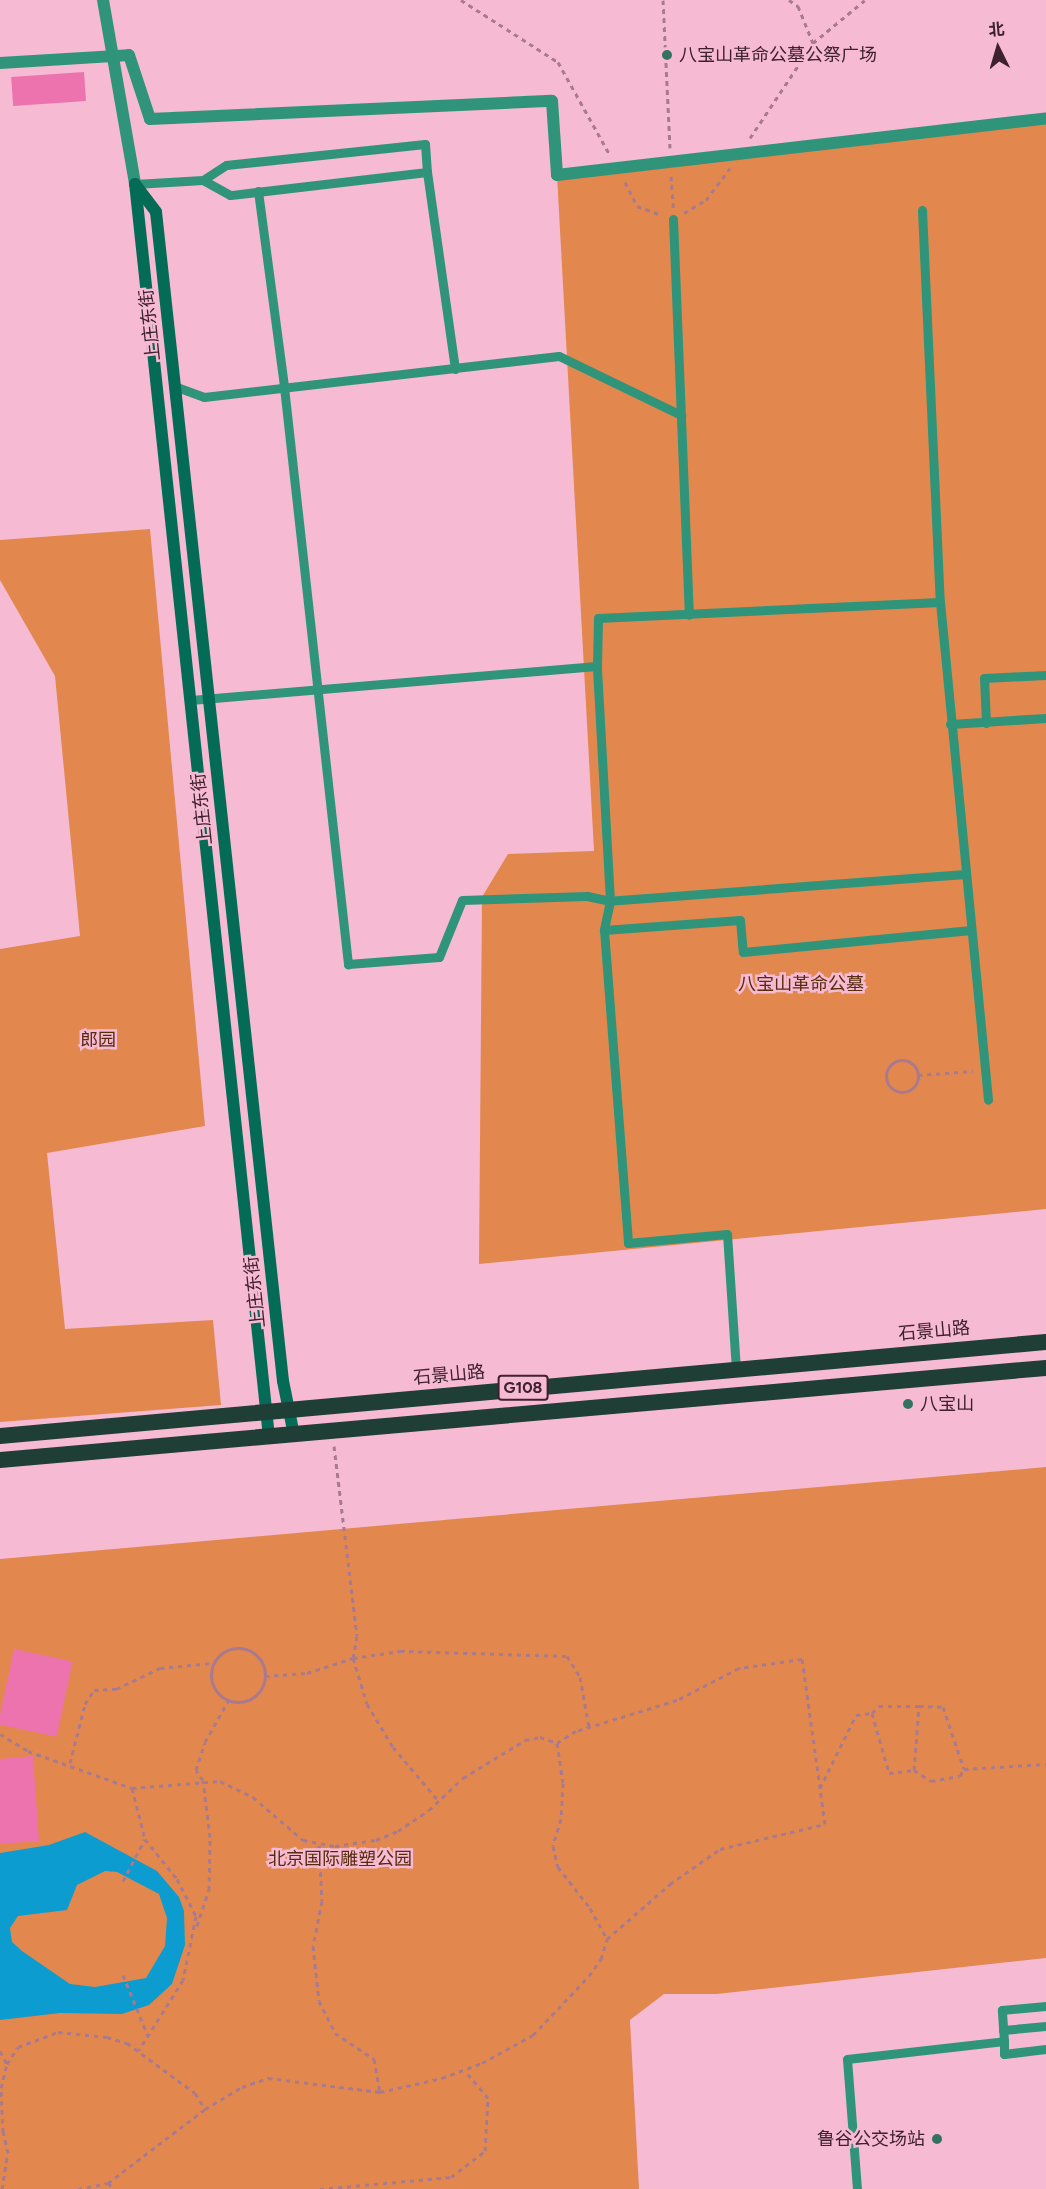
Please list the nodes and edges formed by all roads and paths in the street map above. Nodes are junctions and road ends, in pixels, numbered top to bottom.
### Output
1 (102, 0) edge
2 (461, 0) edge
3 (663, 0) edge
4 (789, 0) edge
5 (865, 0) edge
6 (813, 43) junction
7 (0, 63) edge
8 (1046, 118) edge
9 (739, 154) junction
10 (670, 162) junction
11 (617, 168) junction
12 (427, 172) junction
13 (203, 180) junction
14 (135, 184) junction
15 (258, 191) junction
16 (922, 210) dead end
17 (674, 219) junction
18 (455, 369) junction
19 (174, 386) junction
20 (284, 387) junction
21 (681, 415) junction
22 (940, 602) junction
23 (689, 615) junction
24 (597, 666) junction
25 (1046, 675) edge
26 (315, 691) junction
27 (208, 698) junction
28 (191, 700) junction
29 (1046, 718) edge
30 (986, 723) junction
31 (950, 724) junction
32 (965, 874) junction
33 (610, 901) junction
34 (604, 930) junction
35 (971, 930) junction
36 (985, 1070) junction
37 (918, 1075) junction
38 (988, 1100) dead end
39 (1046, 1341) edge
40 (1046, 1368) edge
41 (736, 1369) junction
42 (292, 1411) junction
43 (267, 1413) junction
44 (333, 1432) junction
45 (294, 1435) junction
46 (0, 1436) edge
47 (269, 1437) junction
48 (0, 1460) edge
49 (353, 1658) junction
50 (212, 1664) junction
51 (265, 1676) junction
52 (228, 1701) junction
53 (919, 1706) junction
54 (872, 1713) junction
55 (589, 1727) junction
56 (0, 1734) edge
57 (557, 1743) junction
58 (70, 1763) junction
59 (1046, 1764) edge
60 (964, 1769) junction
61 (914, 1770) junction
62 (203, 1780) junction
63 (132, 1788) junction
64 (820, 1788) junction
65 (437, 1799) junction
66 (145, 1839) junction
67 (318, 1845) junction
68 (124, 1879) dead end
69 (196, 1931) junction
70 (607, 1939) junction
71 (123, 1975) dead end
72 (1046, 2006) edge
73 (1046, 2026) edge
74 (1003, 2030) junction
75 (148, 2036) junction
76 (1004, 2041) junction
77 (1046, 2049) edge
78 (139, 2050) junction
79 (0, 2051) edge
80 (7, 2064) junction
81 (465, 2071) junction
82 (380, 2092) junction
83 (205, 2109) junction
84 (108, 2182) junction
85 (1, 2189) edge
86 (78, 2189) edge
87 (114, 2189) edge
88 (320, 2189) edge
89 (856, 2189) edge

1 - 14 street, 上庄东街
2 - 11 path
3 - 10 path
4 - 6 path
5 - 6 path
6 - 9 path
7 - 11 street
8 - 9 street
9 - 10 street
9 - 17 path
10 - 11 street
10 - 17 path
11 - 17 path
12 - 13 lane
12 - 15 lane
12 - 18 lane
13 - 14 lane
13 - 15 lane
14 - 19 main road, 上庄东街
14 - 28 main road, 上庄东街
15 - 20 lane
16 - 22 lane
17 - 21 lane
18 - 20 lane
18 - 21 lane
19 - 20 lane
19 - 27 main road, 上庄东街
20 - 26 lane
21 - 23 lane
22 - 23 lane
22 - 31 lane
23 - 24 lane
24 - 26 lane
24 - 33 lane
25 - 30 lane
26 - 27 lane
26 - 33 lane
27 - 28 lane
27 - 42 main road, 上庄东街
28 - 43 main road, 上庄东街
29 - 30 lane
30 - 31 lane
31 - 32 lane
32 - 33 lane
32 - 35 lane
33 - 34 lane
34 - 35 lane
34 - 41 lane
35 - 36 lane
36 - 37 path
36 - 38 lane
37 - 37 path
39 - 41 highway, 石景山路 / G108
40 - 44 highway, G108
41 - 42 highway, 石景山路 / G108
42 - 43 highway, 石景山路 / G108
42 - 45 main road, 上庄东街
43 - 46 highway, 石景山路 / G108
43 - 47 main road, 上庄东街
44 - 45 highway, G108
44 - 49 path
45 - 47 highway, G108
47 - 48 highway, G108
49 - 51 path
49 - 55 path
49 - 65 path
50 - 51 path
50 - 52 path
50 - 58 path
51 - 52 path
52 - 62 path
53 - 54 path
53 - 60 path
53 - 61 path
54 - 61 path
54 - 64 path
55 - 57 path
55 - 64 path
56 - 58 path
57 - 65 path
57 - 70 path
58 - 63 path
59 - 60 path
60 - 61 path
62 - 63 path
62 - 67 path
62 - 69 path
63 - 66 path
64 - 70 path
65 - 67 path
66 - 68 path
66 - 69 path
67 - 82 path
69 - 75 path
70 - 81 path
71 - 75 path
72 - 74 lane
73 - 74 lane
74 - 76 lane
75 - 78 path
76 - 77 lane
76 - 89 lane
78 - 80 path
78 - 83 path
79 - 80 path
80 - 85 path
81 - 82 path
81 - 88 path
82 - 83 path
83 - 84 path
84 - 86 path
84 - 87 path

